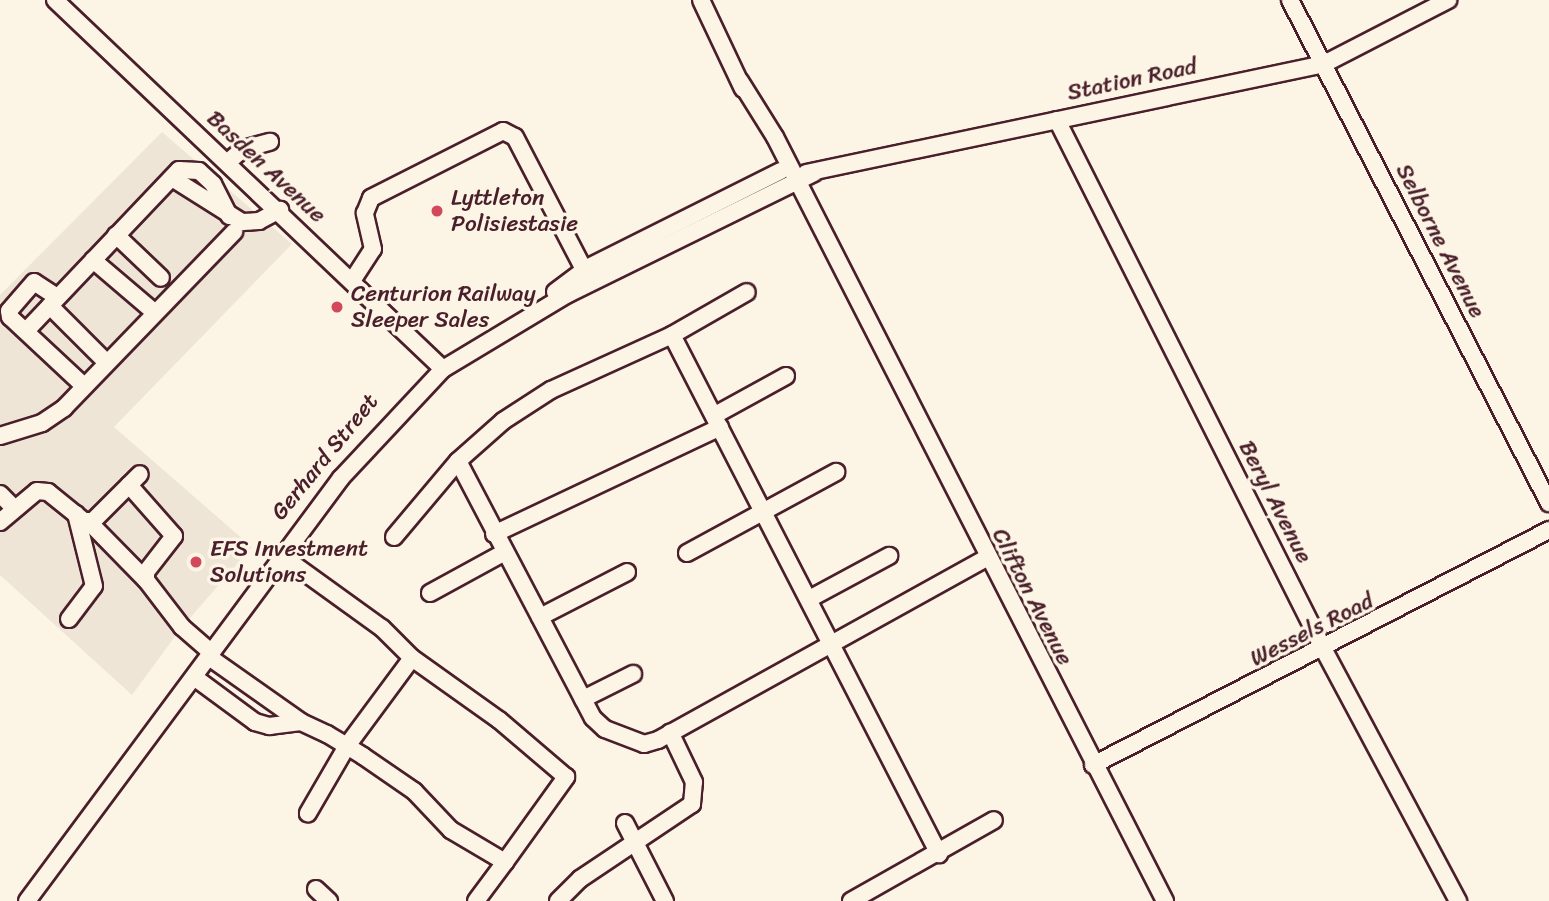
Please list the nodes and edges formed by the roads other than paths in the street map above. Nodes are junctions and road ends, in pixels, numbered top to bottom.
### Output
1 (55, 0) edge
2 (701, 0) edge
3 (1290, 0) edge
4 (1448, 0) edge
5 (1324, 64) junction
6 (1057, 120) junction
7 (270, 142) dead end
8 (228, 162) junction
9 (789, 179) junction
10 (279, 210) junction
11 (232, 224) junction
12 (116, 235) junction
13 (93, 260) junction
14 (588, 276) junction
15 (161, 278) dead end
16 (352, 281) junction
17 (747, 292) dead end
18 (54, 301) junction
19 (155, 312) junction
20 (26, 331) junction
21 (671, 335) junction
22 (105, 361) junction
23 (439, 366) junction
24 (786, 376) dead end
25 (84, 386) junction
26 (718, 421) junction
27 (0, 436) edge
28 (458, 461) junction
29 (836, 472) dead end
30 (0, 495) edge
31 (1549, 503) edge
32 (15, 509) junction
33 (765, 511) junction
34 (83, 518) junction
35 (0, 522) edge
36 (1549, 530) edge
37 (494, 534) junction
38 (394, 537) dead end
39 (505, 552) junction
40 (687, 553) dead end
41 (282, 556) junction
42 (888, 556) dead end
43 (987, 558) junction
44 (627, 572) dead end
45 (146, 580) junction
46 (430, 593) dead end
47 (810, 598) junction
48 (540, 617) junction
49 (69, 619) dead end
50 (834, 643) junction
51 (1324, 650) junction
52 (209, 653) junction
53 (412, 658) junction
54 (633, 674) dead end
55 (194, 677) junction
56 (583, 699) junction
57 (301, 722) junction
58 (670, 732) junction
59 (347, 746) junction
60 (1093, 765) junction
61 (308, 813) dead end
62 (995, 820) dead end
63 (625, 823) dead end
64 (635, 844) junction
65 (939, 854) junction
66 (505, 862) junction
67 (316, 889) dead end
68 (18, 901) edge
69 (27, 901) edge
70 (329, 901) edge
71 (476, 901) edge
72 (558, 901) edge
73 (664, 901) edge
74 (851, 901) edge
75 (1165, 901) edge
76 (1458, 901) edge

1 - 8 street, Basden Avenue
2 - 9 street, Clifton Avenue
3 - 5 street, Selborne Avenue
4 - 5 street, Station Road
5 - 6 street, Station Road
5 - 31 street, Selborne Avenue
6 - 9 street, Station Road
6 - 51 street, Beryl Avenue
7 - 8 street
8 - 10 street, Basden Avenue
9 - 14 street, Gerhard Street
9 - 43 street, Clifton Avenue
10 - 11 street
10 - 16 street, Basden Avenue
11 - 12 street
11 - 19 street
12 - 13 street
12 - 15 street
13 - 18 street
13 - 19 street
14 - 16 street
14 - 23 street, Gerhard Street
16 - 23 street, Basden Avenue
17 - 21 street
18 - 20 street
18 - 20 street
18 - 22 street
19 - 22 street
20 - 25 street
21 - 26 street
21 - 28 street
22 - 25 street
23 - 41 street, Gerhard Street
23 - 52 street, Gerhard Street
24 - 26 street
25 - 27 street
26 - 33 street
26 - 37 street
28 - 37 street
28 - 38 street
29 - 33 street
30 - 32 street
32 - 34 street
32 - 35 street
33 - 40 street
33 - 47 street
34 - 45 street
34 - 45 street
34 - 49 street
36 - 51 street, Wessels Road
37 - 39 street
39 - 46 street
39 - 48 street
41 - 52 street, Gerhard Street
41 - 53 street
42 - 47 street
43 - 50 street
43 - 60 street, Clifton Avenue
44 - 48 street
45 - 52 street
47 - 50 street
48 - 56 street
50 - 58 street
50 - 65 street
51 - 60 street, Wessels Road
51 - 76 street, Beryl Avenue
52 - 55 street, Gerhard Street
52 - 57 street
52 - 68 street, Gerhard Street
53 - 59 street
53 - 66 street
54 - 56 street
55 - 57 street
55 - 69 street, Gerhard Street
56 - 58 street
57 - 59 street
58 - 64 street
59 - 61 street
59 - 66 street
60 - 75 street, Clifton Avenue
62 - 65 street
63 - 64 street
64 - 72 street
64 - 73 street
65 - 74 street
66 - 71 street
67 - 70 street

